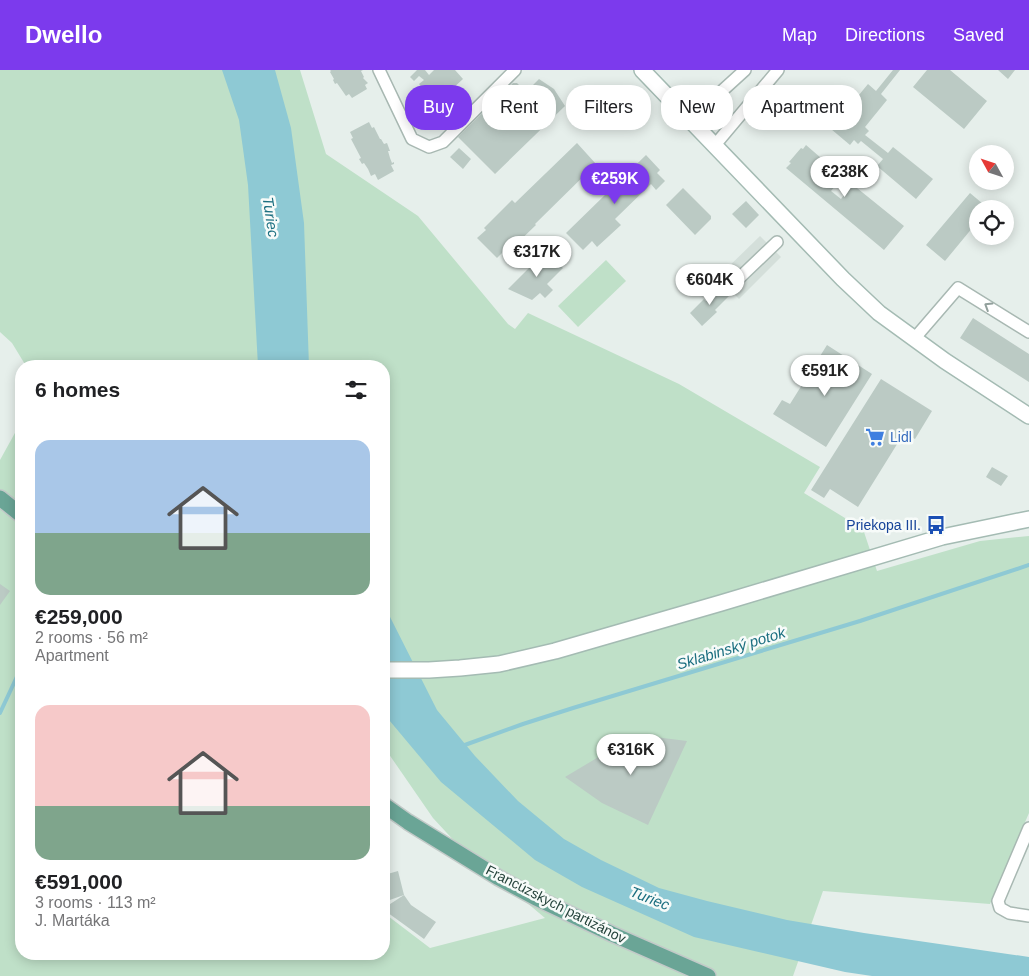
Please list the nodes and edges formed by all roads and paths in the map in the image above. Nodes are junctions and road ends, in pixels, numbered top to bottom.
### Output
1 (379, 70) edge
2 (515, 70) edge
3 (642, 70) edge
4 (745, 70) edge
5 (778, 70) edge
6 (728, 85) edge
7 (661, 90) edge
8 (700, 130) edge
9 (715, 145) junction
10 (777, 242) dead end
11 (733, 284) dead end
12 (1029, 332) edge
13 (914, 339) junction
14 (1029, 416) edge
15 (0, 498) edge
16 (15, 510) edge
17 (1029, 519) edge
18 (390, 670) edge
19 (390, 809) edge
20 (1029, 828) edge
21 (1029, 916) edge
22 (708, 976) edge

1 - 2 street
3 - 7 street
4 - 6 street
5 - 9 street
8 - 9 street
9 - 13 street
10 - 11 street
12 -> 13 street
13 - 14 street
15 - 16 main road
17 - 18 street
19 - 22 main road, Francúzskych partizánov
20 - 21 street

